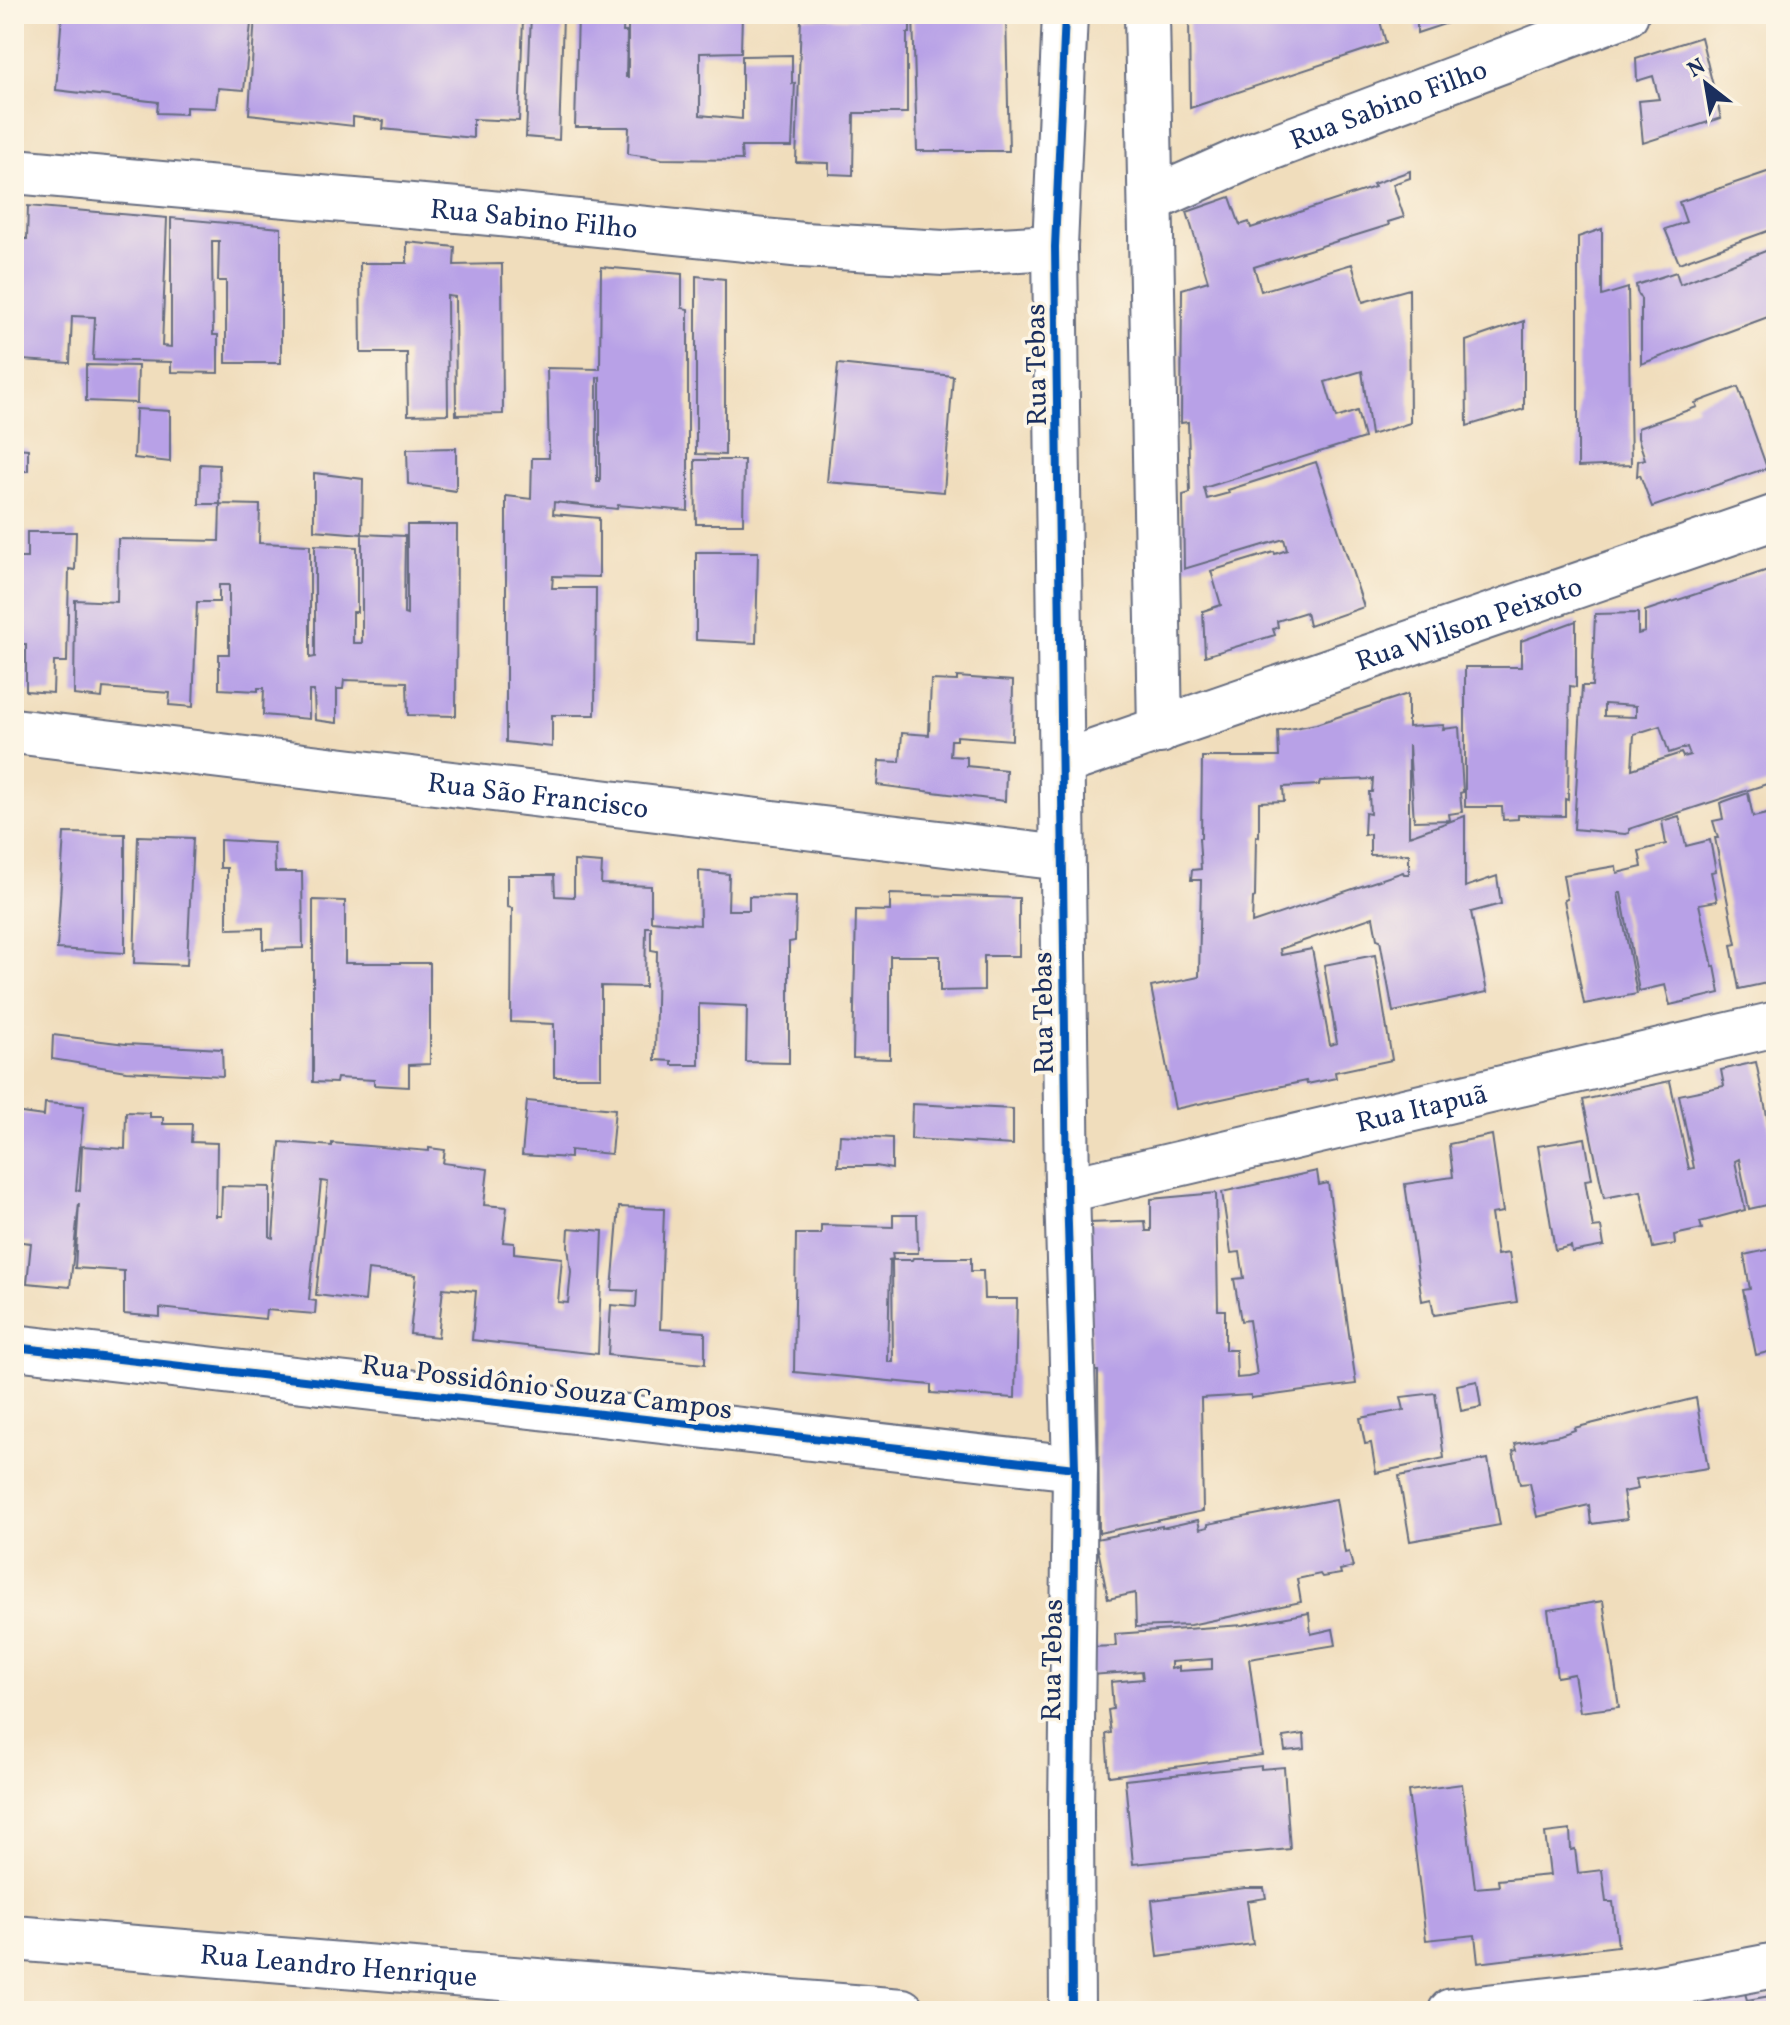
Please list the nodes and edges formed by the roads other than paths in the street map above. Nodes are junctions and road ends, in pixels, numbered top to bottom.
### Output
1 (1065, 14) edge
2 (1147, 14) edge
3 (1626, 14) edge
4 (14, 171) edge
5 (1151, 200) junction
6 (1055, 247) junction
7 (1776, 517) edge
8 (14, 731) edge
9 (1160, 731) junction
10 (1062, 763) junction
11 (1062, 858) junction
12 (1776, 1024) edge
13 (1067, 1190) junction
14 (14, 1347) edge
15 (1075, 1468) junction
16 (14, 1938) edge
17 (1776, 1965) edge
18 (1649, 2000) edge
19 (902, 2011) edge
20 (1072, 2011) edge
21 (1451, 2011) edge

1 - 6 street, Rua Tebas
2 - 5 street
3 - 5 street, Rua Sabino Filho
4 - 6 street, Rua Sabino Filho
5 - 9 street
6 - 10 street, Rua Tebas
7 - 9 street, Rua Wilson Peixoto
8 - 11 street, Rua São Francisco
9 - 10 street
10 - 11 street, Rua Tebas
11 - 13 street, Rua Tebas
12 - 13 street, Rua Itapuã
13 - 15 street, Rua Tebas
14 - 15 street, Rua Possidônio Souza Campos
15 - 20 street, Rua Tebas
16 - 19 street, Rua Leandro Henrique
17 - 18 street
18 - 21 street

